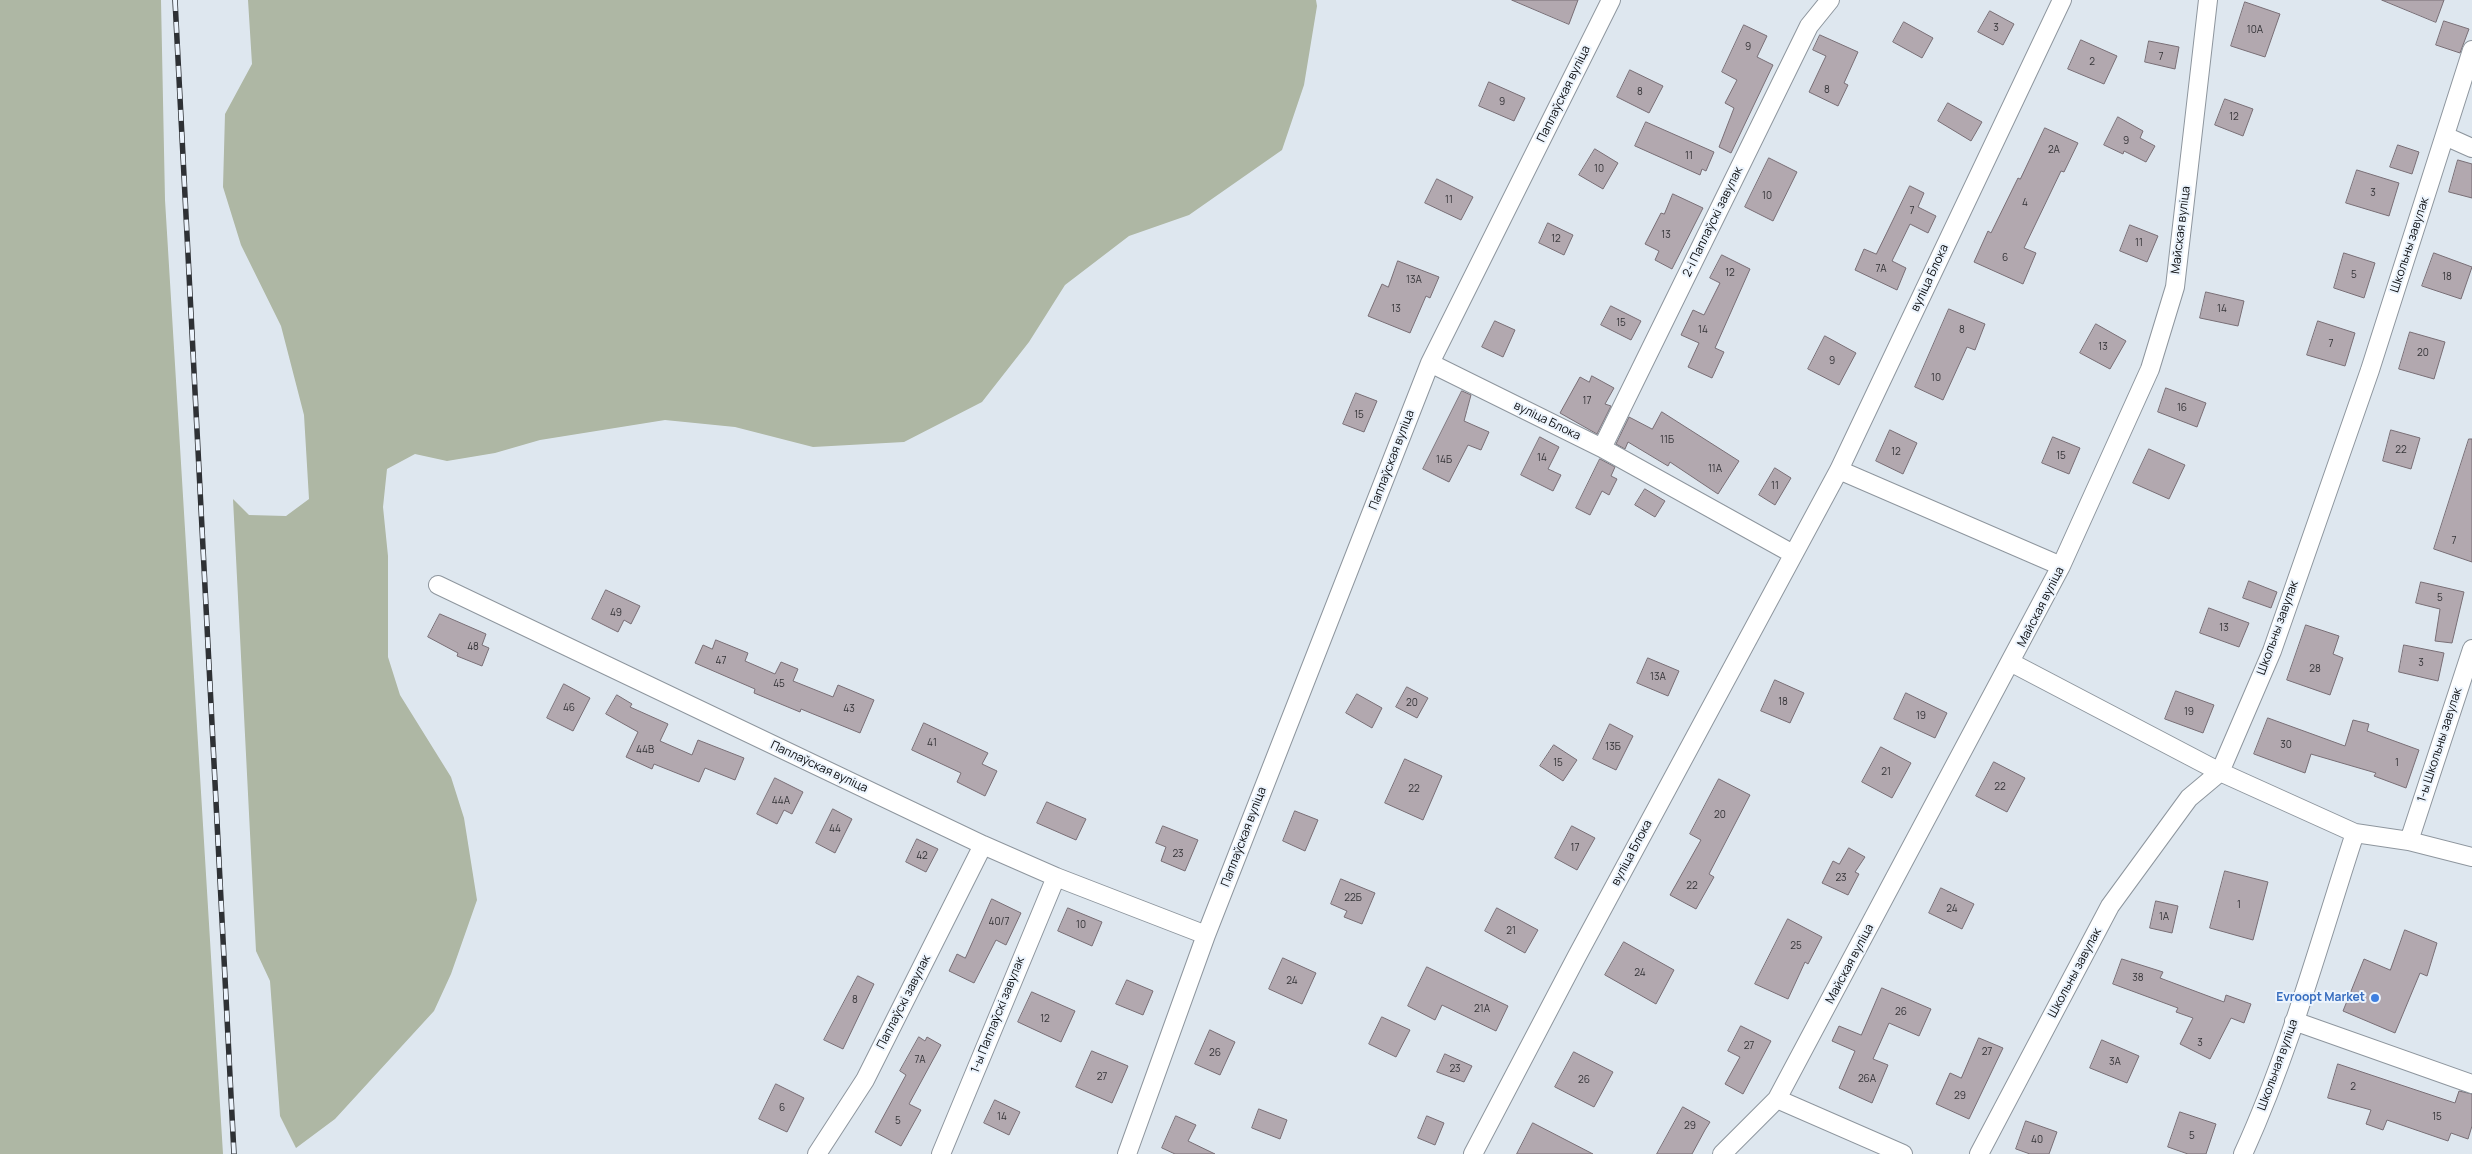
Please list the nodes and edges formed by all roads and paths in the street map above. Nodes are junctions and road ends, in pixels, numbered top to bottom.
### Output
1 (1611, 0) edge
2 (1830, 0) edge
3 (2062, 0) edge
4 (2208, 0) edge
5 (2472, 50) edge
6 (2445, 136) junction
7 (2472, 148) edge
8 (1430, 363) junction
9 (1602, 448) junction
10 (1839, 470) junction
11 (1793, 554) junction
12 (2062, 566) junction
13 (438, 585) dead end
14 (2472, 649) edge
15 (2012, 662) junction
16 (2220, 772) junction
17 (2355, 833) junction
18 (2408, 842) junction
19 (983, 845) junction
20 (2472, 857) edge
21 (1056, 877) junction
22 (1206, 935) junction
23 (2294, 1021) junction
24 (2472, 1084) edge
25 (1777, 1100) junction
26 (817, 1154) edge
27 (941, 1154) edge
28 (1127, 1154) edge
29 (1473, 1154) edge
30 (1722, 1154) edge
31 (1903, 1154) edge
32 (1979, 1154) edge
33 (2243, 1154) edge

1 - 8 street, Паплаўская вуліца
2 - 9 street, 2-і Паплаўскі завулак
3 - 10 street, вуліца Блока
4 - 12 street, Майская вуліца
5 - 6 street, Школьны завулак
6 - 7 street
6 - 16 street, Школьны завулак
8 - 9 street, вуліца Блока
8 - 22 street, Паплаўская вуліца
9 - 11 street, вуліца Блока
10 - 11 street, вуліца Блока
10 - 12 street
11 - 29 street, вуліца Блока
12 - 15 street, Майская вуліца
13 - 19 street, Паплаўская вуліца
14 - 18 street, 1-ы Школьны завулак
15 - 16 street
15 - 25 street, Майская вуліца
16 - 17 street
16 - 32 street, Школьны завулак
17 - 18 street
17 - 23 street, Школьная вуліца
18 - 20 street
19 - 21 street, Паплаўская вуліца
19 - 26 street, Паплаўскі завулак
21 - 22 street, Паплаўская вуліца
21 - 27 street, 1-ы Паплаўскі завулак
22 - 28 street, Паплаўская вуліца
23 - 24 street
23 - 33 street, Школьная вуліца
25 - 30 street, Майская вуліца
25 - 31 street

